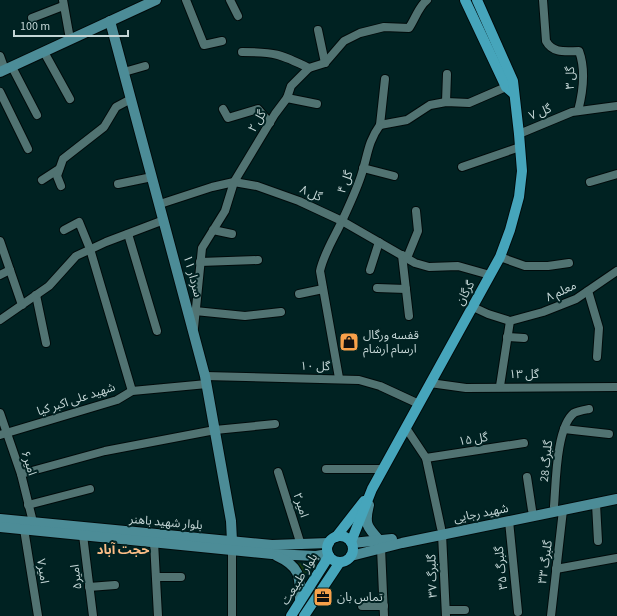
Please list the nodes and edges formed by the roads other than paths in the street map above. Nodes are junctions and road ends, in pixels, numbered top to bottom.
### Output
1 (156, 0) edge
2 (186, 0) edge
3 (230, 0) edge
4 (465, 0) edge
5 (477, 0) edge
6 (543, 0) edge
7 (422, 1) edge
8 (64, 2) edge
9 (238, 16) dead end
10 (32, 18) dead end
11 (110, 21) junction
12 (318, 30) dead end
13 (70, 39) junction
14 (222, 41) dead end
15 (44, 52) junction
16 (242, 52) dead end
17 (0, 56) edge
18 (325, 63) junction
19 (145, 66) dead end
20 (309, 68) junction
21 (6, 69) edge
22 (124, 72) junction
23 (447, 74) dead end
24 (385, 79) dead end
25 (510, 90) junction
26 (0, 92) edge
27 (287, 98) junction
28 (70, 99) dead end
29 (131, 99) junction
30 (446, 102) junction
31 (317, 104) dead end
32 (617, 106) edge
33 (224, 109) dead end
34 (578, 112) junction
35 (37, 115) dead end
36 (270, 123) junction
37 (380, 124) junction
38 (519, 134) junction
39 (520, 147) junction
40 (28, 149) dead end
41 (462, 167) dead end
42 (363, 168) junction
43 (59, 169) junction
44 (617, 174) edge
45 (152, 176) junction
46 (394, 176) dead end
47 (42, 180) dead end
48 (234, 182) junction
49 (590, 182) dead end
50 (118, 184) dead end
51 (61, 186) dead end
52 (160, 204) junction
53 (416, 211) dead end
54 (164, 220) junction
55 (342, 221) junction
56 (64, 230) dead end
57 (213, 230) junction
58 (128, 234) junction
59 (232, 234) dead end
60 (0, 241) edge
61 (379, 242) junction
62 (90, 249) junction
63 (404, 257) junction
64 (500, 257) junction
65 (258, 260) dead end
66 (200, 262) junction
67 (569, 263) dead end
68 (10, 270) junction
69 (370, 270) dead end
70 (617, 271) edge
71 (0, 275) edge
72 (490, 275) junction
73 (377, 288) dead end
74 (406, 289) junction
75 (323, 290) junction
76 (588, 291) junction
77 (299, 294) dead end
78 (36, 295) junction
79 (22, 305) junction
80 (472, 307) junction
81 (195, 311) junction
82 (281, 312) dead end
83 (409, 316) dead end
84 (0, 320) edge
85 (510, 321) junction
86 (193, 330) junction
87 (157, 331) dead end
88 (507, 337) junction
89 (524, 338) dead end
90 (46, 343) dead end
91 (597, 357) dead end
92 (339, 378) junction
93 (206, 380) junction
94 (430, 383) junction
95 (500, 386) junction
96 (617, 387) edge
97 (132, 391) junction
98 (419, 404) junction
99 (589, 409) dead end
100 (0, 413) edge
101 (275, 424) dead end
102 (406, 428) junction
103 (564, 429) junction
104 (215, 430) junction
105 (3, 434) edge
106 (609, 434) dead end
107 (524, 443) dead end
108 (426, 458) junction
109 (326, 469) dead end
110 (383, 469) junction
111 (278, 472) dead end
112 (21, 474) junction
113 (527, 477) dead end
114 (90, 489) dead end
115 (372, 489) junction
116 (617, 493) edge
117 (617, 499) edge
118 (596, 504) junction
119 (28, 505) junction
120 (554, 506) junction
121 (532, 510) junction
122 (563, 510) junction
123 (0, 519) edge
124 (509, 521) junction
125 (33, 522) junction
126 (0, 527) edge
127 (24, 529) junction
128 (442, 531) junction
129 (83, 535) junction
130 (332, 540) junction
131 (598, 541) dead end
132 (154, 542) junction
133 (351, 542) junction
134 (381, 544) junction
135 (232, 545) junction
136 (301, 545) junction
137 (272, 554) junction
138 (328, 555) junction
139 (351, 556) junction
140 (617, 558) edge
141 (340, 562) junction
142 (556, 569) junction
143 (156, 577) junction
144 (181, 577) dead end
145 (115, 585) dead end
146 (89, 587) junction
147 (300, 601) junction
148 (362, 606) dead end
149 (384, 606) junction
150 (465, 610) dead end
151 (518, 612) dead end
152 (446, 613) edge
153 (38, 616) edge
154 (93, 616) edge
155 (158, 616) edge
156 (232, 616) edge
157 (291, 616) edge
158 (304, 616) edge
159 (384, 616) edge
160 (551, 616) edge

1 - 11 main road
2 - 14 street
3 - 9 street
4 - 25 main road, گرگان
5 - 25 main road, گرگان
6 - 34 street, گل ۳
7 - 18 street
8 - 10 street
8 - 13 street
11 - 13 main road
11 - 22 main road, سردار ۱۱
12 - 18 street
13 - 15 main road
15 - 21 main road
15 - 28 street
16 - 20 street
17 - 21 street
18 - 20 street, گل ۲
19 - 22 street
20 - 27 street, گل ۲
21 - 35 street
22 - 29 main road, سردار ۱۱
23 - 30 street
24 - 37 street
25 - 30 street
25 - 38 main road, گرگان
26 - 40 street
27 - 31 street
27 - 36 street, گل ۲
29 - 43 street
29 - 45 main road, سردار ۱۱
30 - 37 street
32 - 34 street, گل ۷
33 - 36 street
34 - 38 street, گل ۷
36 - 48 street, گل ۲
37 - 42 street, گل ۴
38 - 39 main road, گرگان
39 - 41 street
39 - 64 main road, گرگان
42 - 46 street
42 - 55 street, گل ۴
43 - 47 street
43 - 51 street
44 - 49 street
45 - 50 street
45 - 52 main road, سردار ۱۱
48 - 52 street, گل ۸
48 - 55 street, گل ۸
48 - 57 street, گل ۲
52 - 54 main road, سردار ۱۱
53 - 63 street
54 - 58 street
54 - 86 main road, سردار ۱۱
55 - 61 street, گل ۸
55 - 75 street, گل ۴
56 - 62 street
57 - 59 street
57 - 66 street, گل ۲
58 - 62 street
58 - 87 street
60 - 68 street
61 - 63 street, گل ۸
61 - 69 street
62 - 78 street
62 - 97 street
63 - 72 street, گل ۸
63 - 74 street
64 - 67 street
64 - 72 main road, گرگان
65 - 66 street
66 - 81 street, گل ۲
68 - 71 street
68 - 79 street
70 - 76 street, معلم ۸
72 - 80 main road, گرگان
73 - 74 street
74 - 83 street
75 - 77 street
75 - 92 street, گل ۴
76 - 85 street, معلم ۸
76 - 91 street
78 - 79 street
78 - 90 street
79 - 84 street
80 - 85 street
80 - 94 main road, گرگان
81 - 82 street
81 - 86 street, گل ۲
85 - 88 street
86 - 93 main road, سردار ۱۱
88 - 89 street
88 - 95 street
92 - 93 street, گل ۱۰
92 - 98 street, گل ۱۰
93 - 97 street, شهید علی اکبر کیا
93 - 104 main road, سردار ۱۱
94 - 95 street, گل ۱۳
94 - 98 main road, گرگان
95 - 96 street, گل ۱۳
97 - 105 street, شهید علی اکبر کیا
98 - 102 main road, گرگان
99 - 103 street, گلبرگ 28
100 - 105 street, امیر۶
101 - 104 street
102 - 108 street
102 - 110 main road, گرگان
103 - 106 street
103 - 120 street, گلبرگ 28
104 - 112 street
104 - 135 main road, سردار ۱۱
105 - 112 street, امیر۶
107 - 108 street, گل ۱۵
108 - 128 street, گلبرگ ۳۷
109 - 110 street
110 - 115 main road, گرگان
111 - 136 street, امیر۲
112 - 119 street, امیر۶
113 - 121 street
114 - 119 street
115 - 130 main road
115 - 133 main road
115 - 134 main road
116 - 120 main road, شهید رجایی
117 - 118 main road, شهید رجایی
118 - 122 main road, شهید رجایی
118 - 131 street
119 - 125 street, امیر۶
120 - 121 main road, شهید رجایی
121 - 128 main road, شهید رجایی
122 - 124 main road, شهید رجایی
122 - 142 street, گلبرگ ۳۳
123 - 125 main road, بلوار شهید باهنر
124 - 128 main road, شهید رجایی
124 - 151 street, گلبرگ ۳۵
125 - 135 main road, بلوار شهید باهنر
126 - 127 main road, بلوار شهید باهنر
127 - 129 main road, بلوار شهید باهنر
127 - 153 street, امیر۷
128 - 134 main road, شهید رجایی
128 - 152 street, گلبرگ ۳۷
129 - 132 main road, بلوار شهید باهنر
129 - 146 street, امیر۵
130 - 133 main road
130 - 136 main road, بلوار شهید باهنر
130 - 138 main road
132 - 135 main road, بلوار شهید باهنر
132 - 143 street
133 - 134 main road, شهید رجایی
133 - 139 main road
134 - 139 main road, شهید رجایی
134 - 149 street
135 - 136 main road, بلوار شهید باهنر
135 - 137 main road, بلوار شهید باهنر
135 - 156 street
137 - 138 main road, بلوار شهید باهنر
137 - 147 main road
138 - 141 main road
138 - 147 main road, بلوار طبیعت
139 - 141 main road
140 - 142 street
141 - 158 main road, بلوار طبیعت
142 - 160 street, گلبرگ ۳۳
143 - 144 street
143 - 155 street
145 - 146 street
146 - 154 street, امیر۵
147 - 157 main road, بلوار طبیعت
148 - 149 street
149 - 159 street
150 - 152 street

